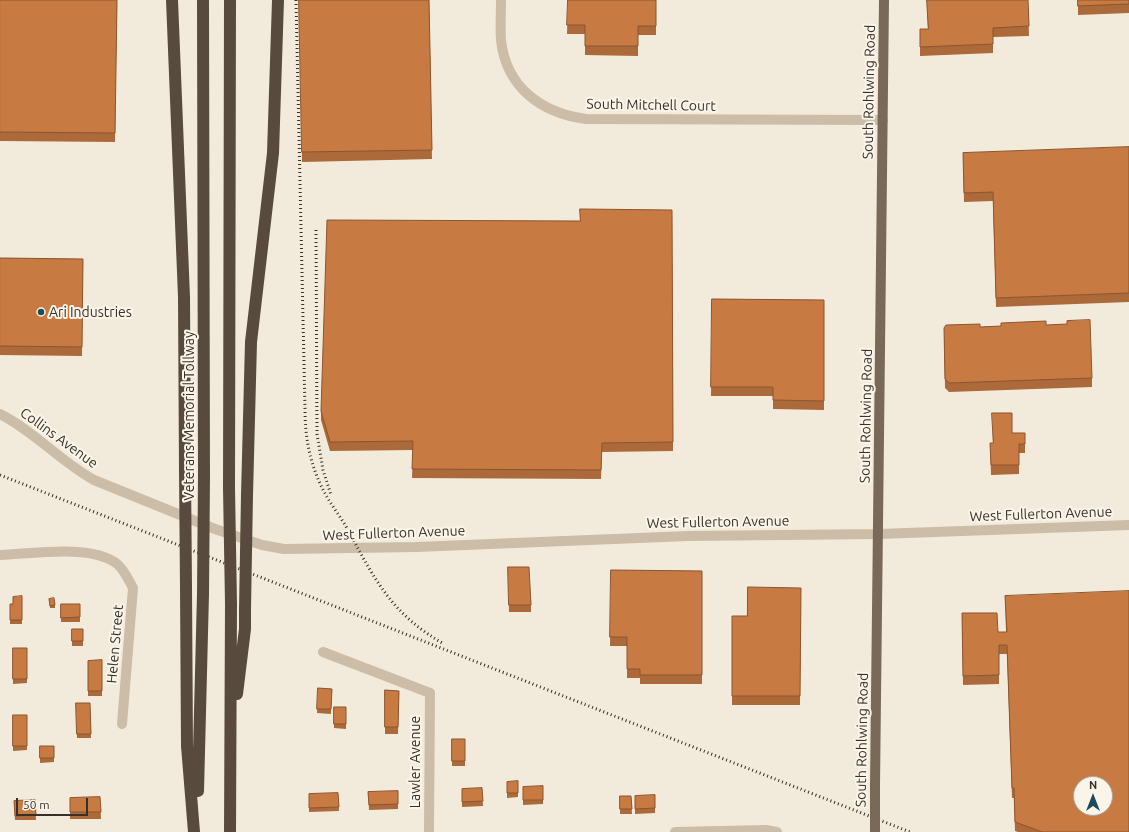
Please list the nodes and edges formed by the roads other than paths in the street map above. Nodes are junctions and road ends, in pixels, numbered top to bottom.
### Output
1 (172, 0) edge
2 (203, 0) edge
3 (230, 0) edge
4 (278, 0) edge
5 (502, 0) edge
6 (884, 0) edge
7 (883, 120) junction
8 (0, 414) edge
9 (1129, 525) edge
10 (879, 534) junction
11 (307, 550) joint
12 (0, 555) edge
13 (323, 652) dead end
14 (122, 724) dead end
15 (230, 753) junction
16 (194, 832) edge
17 (198, 832) edge
18 (230, 832) edge
19 (429, 832) edge
20 (675, 832) edge
21 (777, 832) edge
22 (875, 832) edge

1 - 16 highway, bridge
2 - 17 highway, Veterans Memorial Tollway, bridge
3 - 15 highway, bridge
4 - 15 highway, bridge
5 - 7 street, South Mitchell Court
6 - 7 main road, South Rohlwing Road
7 - 10 main road, South Rohlwing Road
8 - 11 street, Collins Avenue
9 - 10 street, West Fullerton Avenue
10 - 11 street, West Fullerton Avenue
10 - 22 main road, South Rohlwing Road, bridge
12 - 14 street, Helen Street
13 - 19 street, Lawler Avenue
15 - 18 highway
20 - 21 street

